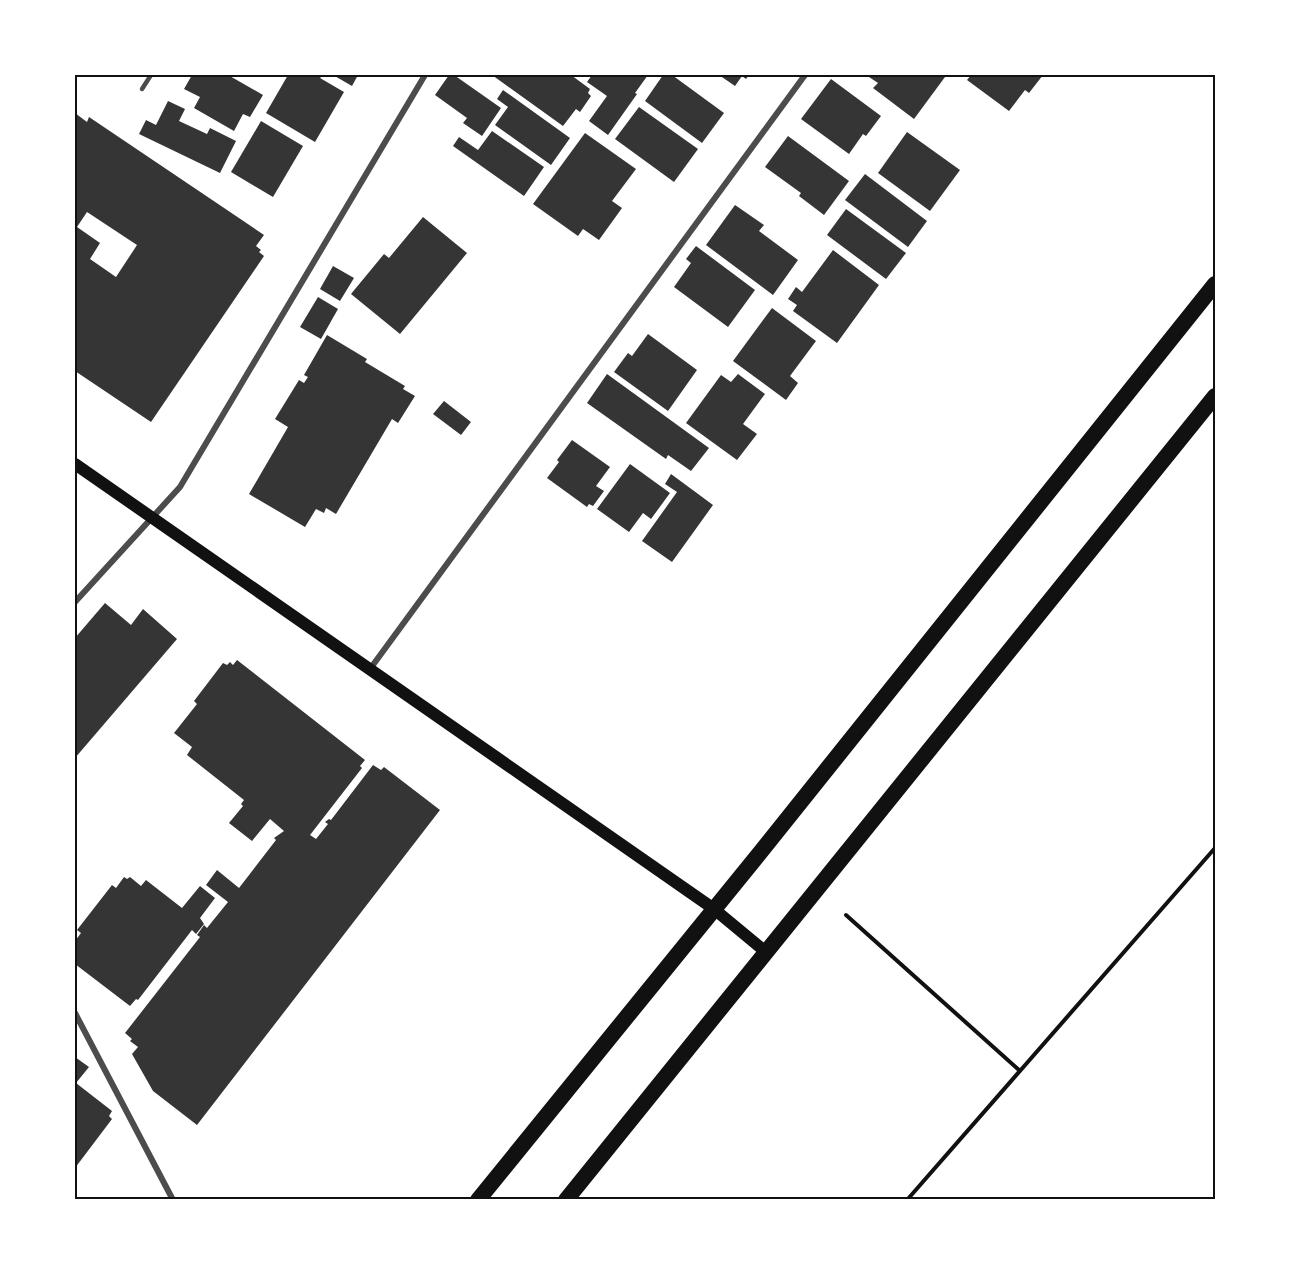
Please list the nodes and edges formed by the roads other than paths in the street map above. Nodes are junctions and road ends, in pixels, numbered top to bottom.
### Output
1 (151, 75) edge
2 (425, 75) edge
3 (805, 75) edge
4 (142, 89) dead end
5 (1215, 284) edge
6 (1215, 396) edge
7 (75, 464) edge
8 (151, 517) junction
9 (75, 603) edge
10 (370, 670) junction
11 (714, 909) junction
12 (767, 953) junction
13 (76, 1018) edge
14 (173, 1200) edge
15 (478, 1200) edge
16 (566, 1200) edge

1 - 4 lane
2 - 8 street
3 - 10 street
5 - 11 highway
6 - 12 highway
7 - 8 main road
8 - 9 street
8 - 10 main road
10 - 11 main road
11 - 12 main road
11 - 15 highway
12 - 16 highway
13 - 14 street

